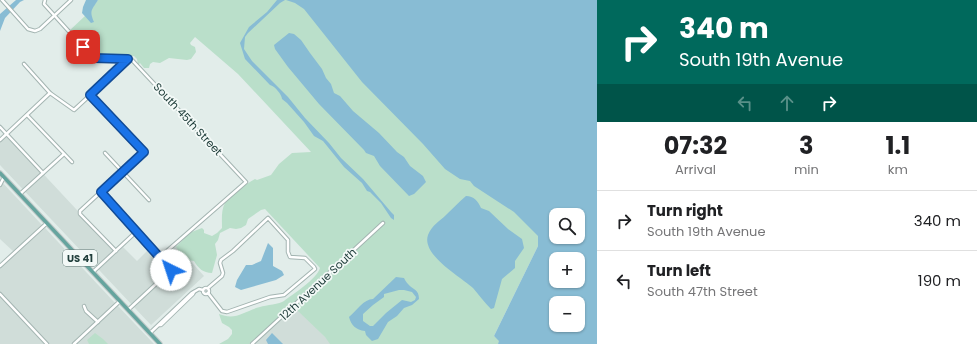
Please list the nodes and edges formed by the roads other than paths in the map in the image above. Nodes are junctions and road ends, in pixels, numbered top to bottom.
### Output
1 (2, 0) edge
2 (45, 0) edge
3 (71, 0) edge
4 (55, 15) junction
5 (128, 59) junction
6 (24, 64) dead end
7 (50, 93) junction
8 (90, 95) junction
9 (27, 115) junction
10 (0, 128) edge
11 (6, 134) junction
12 (0, 140) edge
13 (105, 153) dead end
14 (64, 154) junction
15 (72, 162) dead end
16 (123, 172) junction
17 (0, 173) edge
18 (43, 173) junction
19 (4, 177) junction
20 (0, 185) edge
21 (101, 192) junction
22 (19, 194) junction
23 (149, 200) dead end
24 (47, 223) junction
25 (384, 223) dead end
26 (137, 231) junction
27 (116, 251) junction
28 (160, 256) junction
29 (0, 266) edge
30 (93, 272) junction
31 (208, 288) junction
32 (203, 290) junction
33 (208, 293) junction
34 (0, 294) edge
35 (120, 301) junction
36 (84, 306) dead end
37 (128, 310) junction
38 (98, 322) junction
39 (150, 333) junction
40 (47, 344) edge
41 (74, 344) edge
42 (160, 344) edge
43 (252, 344) edge

1 - 4 street
2 - 4 street
3 - 4 street
4 - 5 street
5 - 8 street
5 - 28 street, South 45th Street
6 - 7 street
7 - 8 street
7 - 9 street
8 - 16 street
9 - 11 street
9 - 14 street
10 - 11 street
11 - 12 street
11 - 18 street
13 - 16 street
14 - 15 street
14 - 18 street
16 - 21 street
16 - 23 street
17 - 19 main road, US 41
18 - 22 street
19 - 20 street
19 - 22 main road, US 41
21 - 26 street
21 - 27 street
22 - 24 main road, US 41
24 - 29 street
24 - 30 main road, US 41
25 - 43 street, 12th Avenue South
26 - 27 street
26 - 28 street
27 - 30 street
28 - 37 street
30 - 35 main road, US 41
31 - 32 street
31 - 33 street
31 - 33 street
32 - 33 street
32 - 39 street
34 - 40 street
35 - 37 main road, US 41
35 - 38 street
36 - 38 street
37 - 39 main road, US 41
38 - 41 street
39 - 42 main road, US 41

